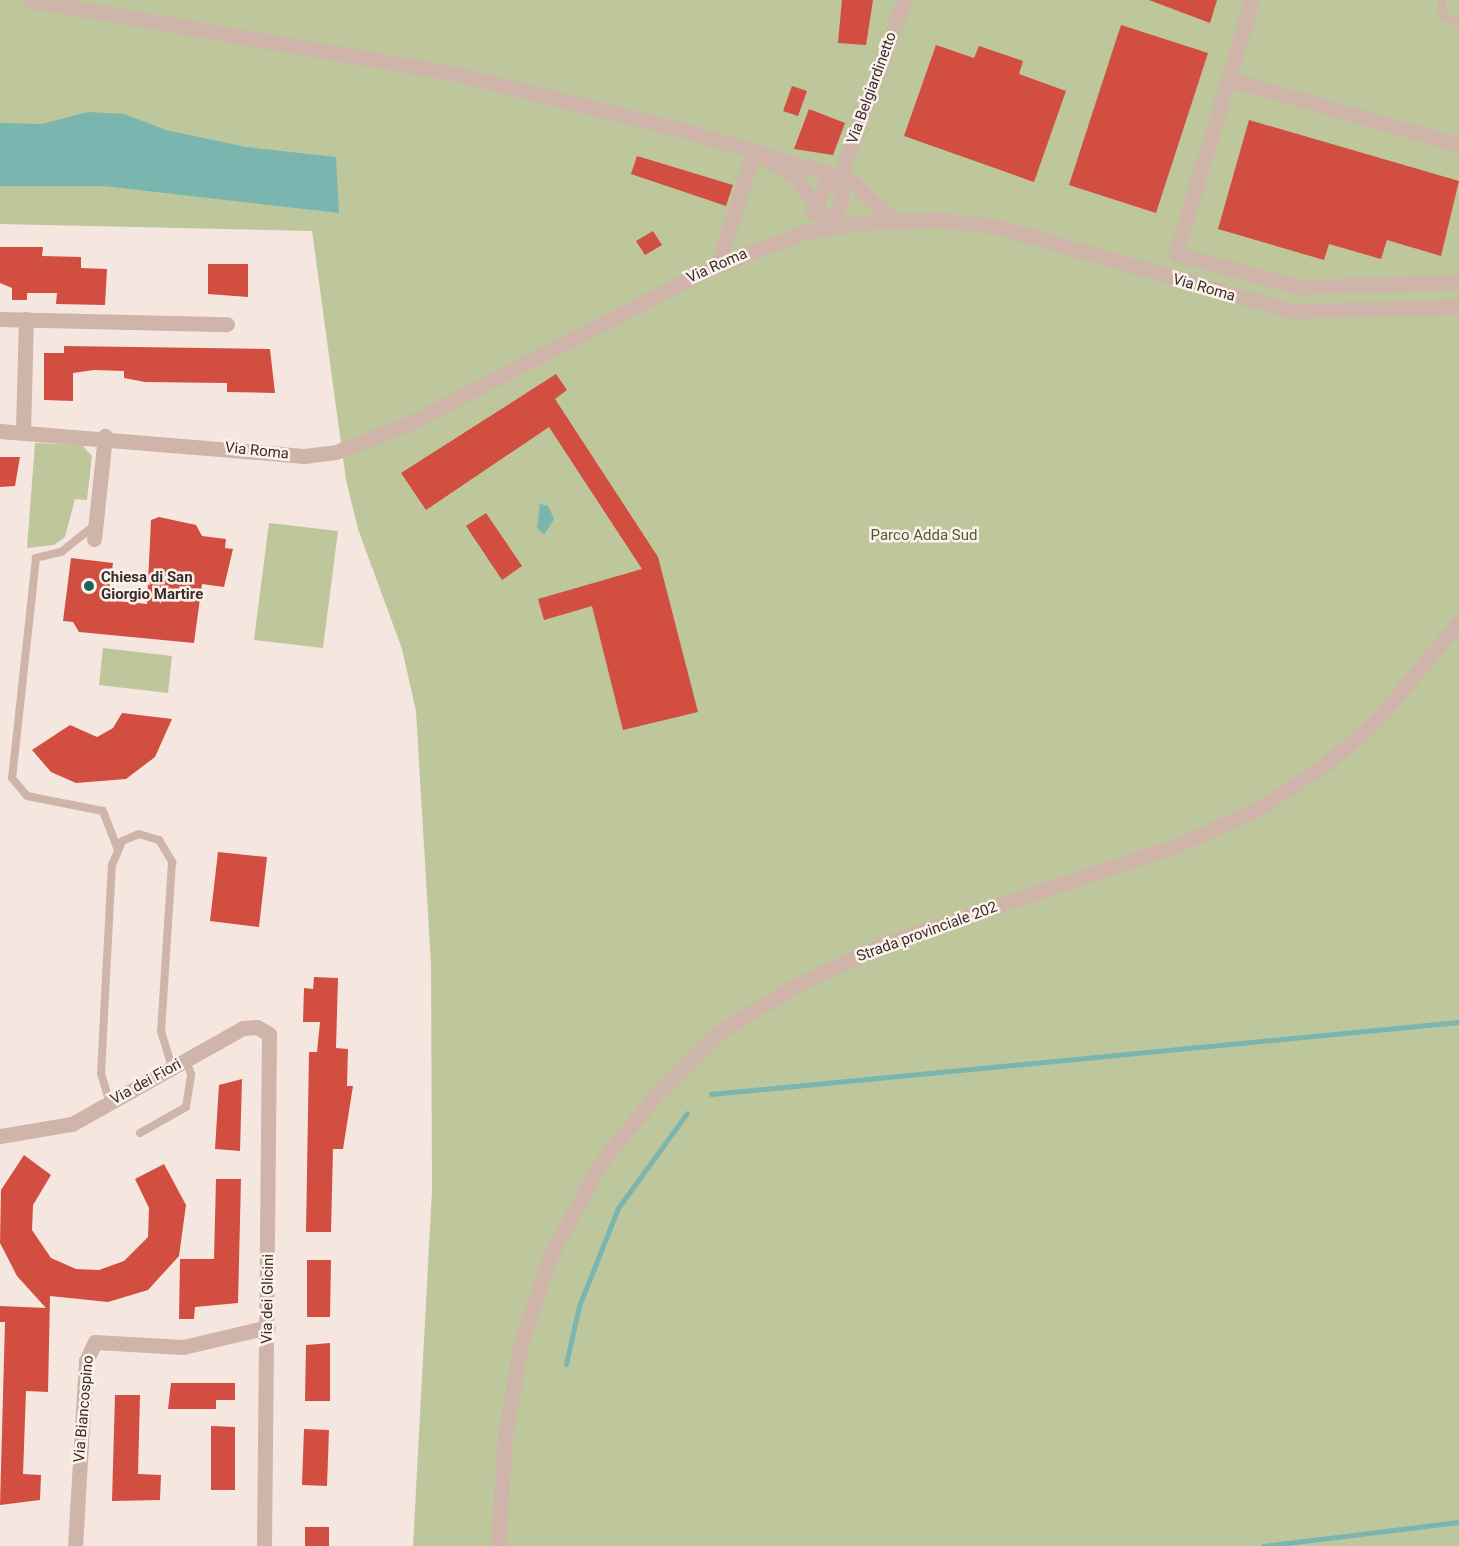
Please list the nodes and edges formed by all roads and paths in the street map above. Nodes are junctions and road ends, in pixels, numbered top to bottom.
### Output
1 (29, 0) edge
2 (904, 0) edge
3 (1252, 0) edge
4 (1442, 0) edge
5 (1459, 23) edge
6 (1228, 79) junction
7 (1459, 145) edge
8 (754, 151) junction
9 (840, 176) junction
10 (813, 206) junction
11 (893, 220) junction
12 (830, 226) junction
13 (801, 233) junction
14 (717, 265) junction
15 (1459, 282) edge
16 (1459, 306) edge
17 (0, 319) edge
18 (26, 319) junction
19 (227, 324) dead end
20 (0, 431) edge
21 (22, 431) junction
22 (105, 436) junction
23 (94, 532) joint
24 (1459, 622) edge
25 (117, 848) junction
26 (273, 1053) joint
27 (179, 1064) junction
28 (110, 1103) junction
29 (140, 1133) dead end
30 (0, 1136) edge
31 (268, 1327) junction
32 (75, 1546) edge
33 (264, 1546) edge
34 (498, 1546) edge

1 - 8 street
2 - 9 street, Via Belgiardinetto
3 - 6 street
4 - 5 lane
6 - 7 street
6 - 15 street
8 - 9 street
8 - 10 street
8 - 14 street
9 - 10 street
9 - 11 street
9 - 12 street
10 - 12 street
10 - 13 street
11 - 12 street, Via Roma
11 - 16 street, Via Roma
12 - 13 street, Via Roma
13 - 14 street, Via Roma
14 - 22 street, Via Roma
17 - 18 street
18 - 19 street
18 - 21 street
20 - 21 street, Via Roma
21 - 22 street, Via Roma
22 - 23 street
23 - 25 lane
24 - 34 street, Strada provinciale 202
25 - 27 lane
25 - 28 lane
26 - 27 street, Via dei Fiori
26 - 31 street, Via dei Glicini
27 - 28 street, Via dei Fiori
27 - 29 lane
28 - 30 street, Via dei Fiori
31 - 32 street, Via Biancospino
31 - 33 street, Via dei Glicini

